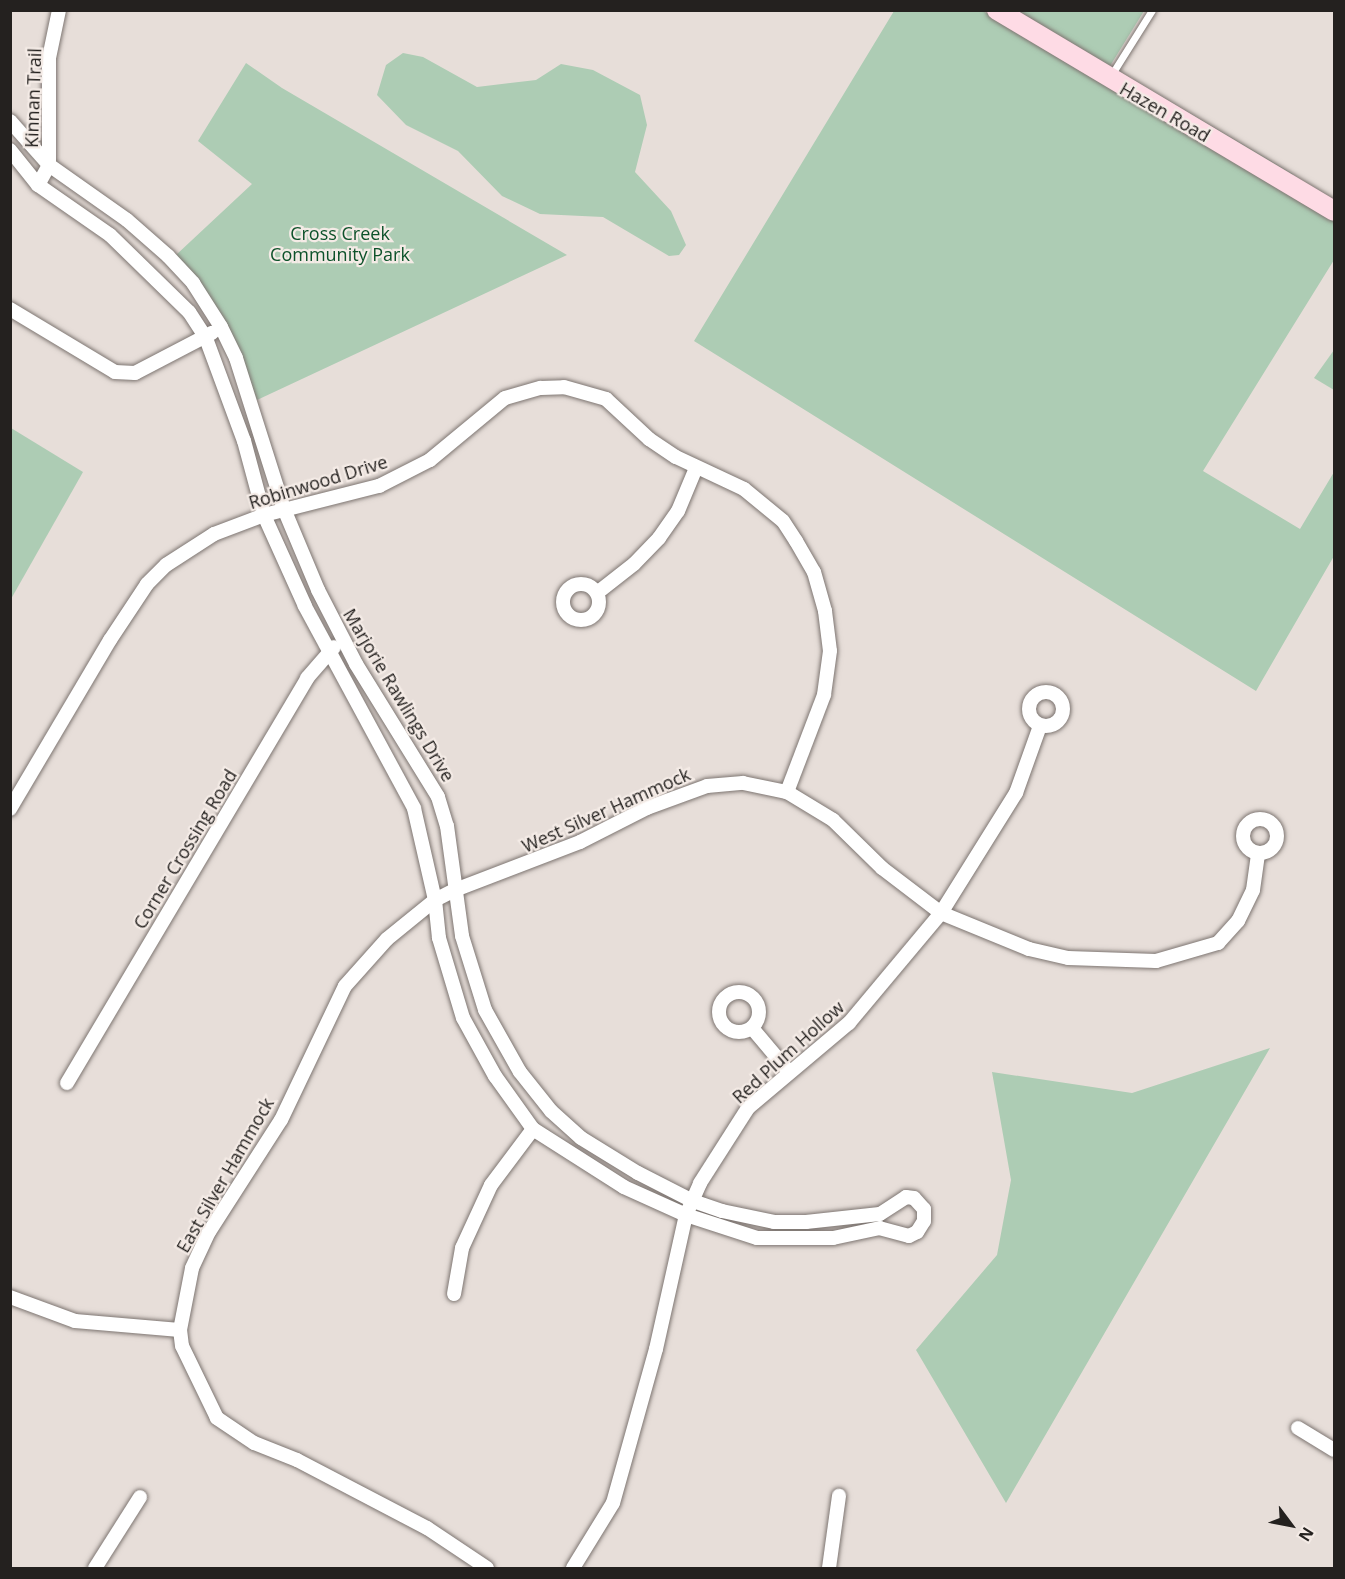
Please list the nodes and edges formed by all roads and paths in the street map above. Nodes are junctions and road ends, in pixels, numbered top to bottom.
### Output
1 (59, 10) edge
2 (997, 10) edge
3 (1152, 10) edge
4 (1109, 79) junction
5 (10, 121) edge
6 (10, 150) edge
7 (49, 165) junction
8 (38, 184) junction
9 (1335, 211) edge
10 (10, 309) edge
11 (221, 327) junction
12 (206, 338) junction
13 (696, 468) junction
14 (284, 509) junction
15 (264, 515) junction
16 (597, 592) dead end
17 (343, 640) junction
18 (329, 650) junction
19 (1040, 726) dead end
20 (787, 792) junction
21 (10, 809) edge
22 (1258, 853) dead end
23 (455, 890) junction
24 (435, 900) junction
25 (941, 913) junction
26 (752, 1028) dead end
27 (789, 1072) junction
28 (67, 1083) dead end
29 (533, 1129) junction
30 (693, 1201) junction
31 (686, 1215) junction
32 (454, 1294) dead end
33 (10, 1297) edge
34 (180, 1330) junction
35 (1298, 1428) dead end
36 (1335, 1450) edge
37 (839, 1496) dead end
38 (140, 1497) dead end
39 (95, 1569) edge
40 (487, 1569) edge
41 (573, 1569) edge
42 (830, 1569) edge

1 - 7 street, Kinnan Trail
2 - 4 street, Hazen Road
3 - 4 lane
4 - 9 street, Hazen Road
5 - 7 street, Marjorie Rawlings Drive
6 - 8 street, Marjorie Rawlings Drive
7 - 8 street, Kinnan Trail
7 - 11 street, Marjorie Rawlings Drive
8 - 12 street, Marjorie Rawlings Drive
10 - 12 street
11 - 12 street
11 - 14 street, Marjorie Rawlings Drive
12 - 15 street, Marjorie Rawlings Drive
13 - 14 street, Robinwood Drive
13 - 16 street
13 - 20 street, Robinwood Drive
14 - 15 street, Robinwood Drive
14 - 17 street, Marjorie Rawlings Drive
15 - 18 street, Marjorie Rawlings Drive
15 - 21 street, Robinwood Drive
17 - 18 street, Corner Crossing Road
17 - 23 street, Marjorie Rawlings Drive
18 - 24 street, Marjorie Rawlings Drive
18 - 28 street, Corner Crossing Road
19 - 25 street, Red Plum Hollow
20 - 23 street, West Silver Hammock
20 - 25 street, West Silver Hammock
22 - 25 street, West Silver Hammock
23 - 24 street, West Silver Hammock
23 - 30 street, Marjorie Rawlings Drive
24 - 29 street, Marjorie Rawlings Drive
24 - 34 street, East Silver Hammock
25 - 27 street, Red Plum Hollow
26 - 27 street
27 - 30 street, Red Plum Hollow
29 - 31 street, Marjorie Rawlings Drive
29 - 32 street
30 - 31 street, Red Plum Hollow
30 - 31 street, Marjorie Rawlings Drive
31 - 41 street, Red Plum Hollow
33 - 34 street
34 - 40 street, East Silver Hammock
35 - 36 street
37 - 42 street
38 - 39 street

